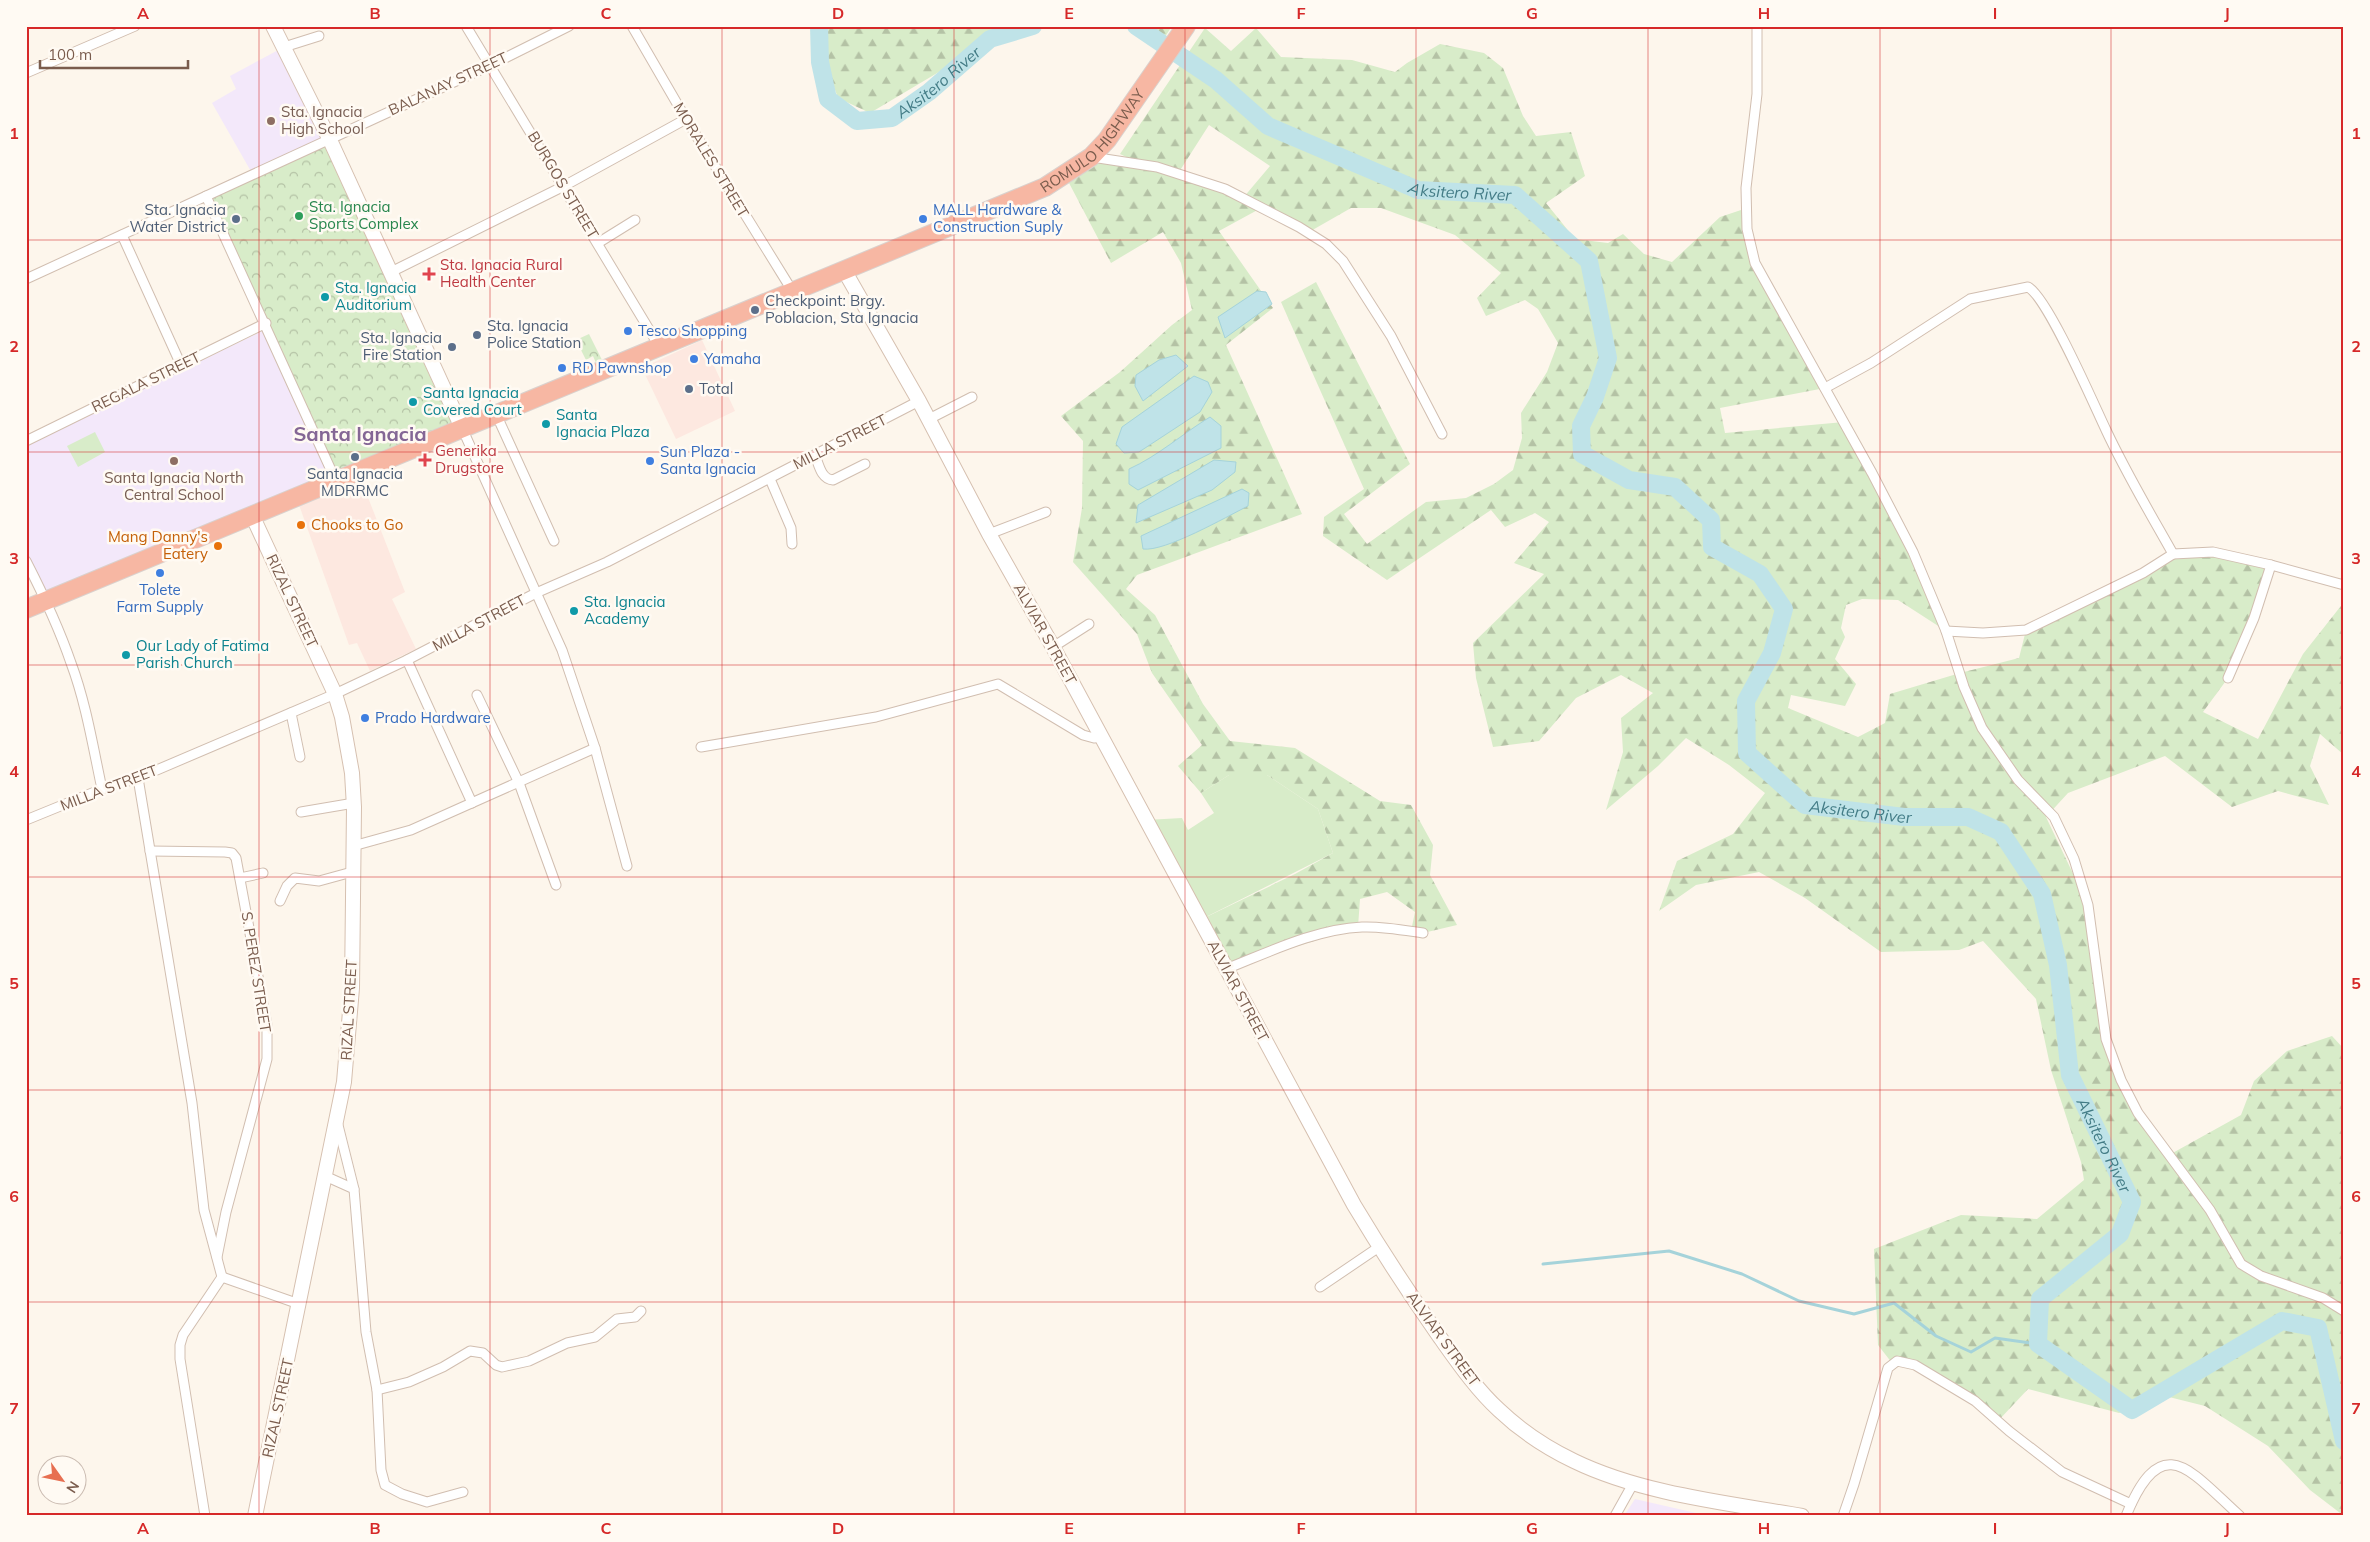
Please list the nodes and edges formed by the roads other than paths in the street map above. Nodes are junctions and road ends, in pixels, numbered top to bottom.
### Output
1 (135, 26) edge
2 (273, 26) edge
3 (466, 26) edge
4 (569, 26) edge
5 (632, 26) edge
6 (1186, 26) edge
7 (1757, 26) edge
8 (318, 36) dead end
9 (284, 48) junction
10 (490, 65) junction
11 (26, 73) edge
12 (686, 119) junction
13 (330, 140) junction
14 (1091, 157) junction
15 (564, 186) junction
16 (206, 196) junction
17 (634, 220) dead end
18 (122, 235) junction
19 (598, 243) junction
20 (844, 270) junction
21 (391, 272) junction
22 (26, 279) edge
23 (793, 293) junction
24 (266, 324) junction
25 (659, 346) junction
26 (181, 365) junction
27 (1825, 388) junction
28 (972, 397) dead end
29 (919, 401) junction
30 (496, 414) junction
31 (929, 420) junction
32 (462, 428) junction
33 (1442, 434) dead end
34 (26, 441) edge
35 (815, 455) junction
36 (865, 464) dead end
37 (770, 479) junction
38 (336, 482) junction
39 (1046, 512) dead end
40 (252, 515) junction
41 (989, 534) junction
42 (554, 540) dead end
43 (792, 544) dead end
44 (2173, 554) junction
45 (26, 561) edge
46 (2272, 565) junction
47 (2344, 585) edge
48 (536, 593) junction
49 (46, 601) junction
50 (26, 609) edge
51 (1089, 624) dead end
52 (1946, 630) junction
53 (1053, 647) junction
54 (407, 660) junction
55 (2228, 678) dead end
56 (335, 694) junction
57 (477, 695) dead end
58 (291, 713) junction
59 (1102, 737) junction
60 (701, 747) dead end
61 (595, 748) junction
62 (300, 757) dead end
63 (138, 778) junction
64 (519, 784) junction
65 (102, 789) junction
66 (472, 803) junction
67 (354, 804) junction
68 (301, 812) dead end
69 (26, 820) edge
70 (352, 846) junction
71 (150, 851) junction
72 (627, 866) dead end
73 (352, 872) junction
74 (263, 873) dead end
75 (240, 878) junction
76 (556, 885) dead end
77 (280, 902) dead end
78 (1424, 933) dead end
79 (1226, 969) junction
80 (336, 1120) junction
81 (325, 1176) junction
82 (354, 1189) junction
83 (1379, 1246) junction
84 (217, 1260) junction
85 (222, 1277) junction
86 (1320, 1287) dead end
87 (299, 1304) junction
88 (641, 1311) dead end
89 (2344, 1312) edge
90 (377, 1390) junction
91 (1634, 1482) junction
92 (463, 1492) dead end
93 (2131, 1504) junction
94 (205, 1516) edge
95 (255, 1516) edge
96 (1615, 1516) edge
97 (1802, 1516) edge
98 (1843, 1516) edge
99 (2126, 1516) edge
100 (2240, 1516) edge

1 - 11 street
2 - 9 street
3 - 10 street, BURGOS STREET
4 - 10 street, BALANAY STREET
5 - 12 street, MORALES STREET
6 - 14 highway, ROMULO HIGHWAY
7 - 27 street
8 - 9 street
9 - 13 street
10 - 13 street, BALANAY STREET
10 - 15 street, BURGOS STREET
12 - 15 street
12 - 23 street, MORALES STREET
13 - 16 street, BALANAY STREET
13 - 21 street
14 - 20 highway, ROMULO HIGHWAY
14 - 33 street
15 - 19 street, BURGOS STREET
15 - 21 street
16 - 18 street, BALANAY STREET
16 - 24 street
17 - 19 street
18 - 22 street, BALANAY STREET
18 - 26 street
19 - 25 street, BURGOS STREET
20 - 23 highway, ROMULO HIGHWAY
20 - 29 street, ALVIAR STREET
21 - 32 street
23 - 25 highway, ROMULO HIGHWAY
24 - 26 street, REGALA STREET
24 - 38 street
25 - 30 highway, ROMULO HIGHWAY
26 - 34 street, REGALA STREET
27 - 44 street
27 - 52 street
28 - 31 street
29 - 31 street, ALVIAR STREET
29 - 35 street, MILLA STREET
30 - 32 highway, ROMULO HIGHWAY
30 - 42 street
31 - 41 street, ALVIAR STREET
32 - 38 highway, ROMULO HIGHWAY
32 - 48 street
35 - 36 street
35 - 37 street, MILLA STREET
37 - 43 street
37 - 48 street, MILLA STREET
38 - 40 highway, ROMULO HIGHWAY
39 - 41 street
40 - 49 highway, ROMULO HIGHWAY
40 - 56 street, RIZAL STREET
41 - 53 street, ALVIAR STREET
44 - 46 street
44 - 52 street
45 - 49 street
46 - 47 street
46 - 55 street
48 - 54 street, MILLA STREET
48 - 61 street
49 - 50 highway, ROMULO HIGHWAY
49 - 65 street
51 - 53 street
52 - 89 street
53 - 59 street, ALVIAR STREET
54 - 56 street, MILLA STREET
54 - 66 street
56 - 58 street, MILLA STREET
56 - 67 street, RIZAL STREET
57 - 64 street
58 - 62 street
58 - 63 street, MILLA STREET
59 - 60 street
59 - 79 street, ALVIAR STREET
61 - 64 street
61 - 72 street
63 - 65 street, MILLA STREET
63 - 71 street
64 - 66 street
64 - 76 street
65 - 69 street, MILLA STREET
66 - 70 street
67 - 68 street
67 - 70 street, RIZAL STREET
70 - 73 street, RIZAL STREET
71 - 75 street, S. PEREZ STREET
71 - 84 street
73 - 77 street
73 - 80 street, RIZAL STREET
74 - 75 street
75 - 84 street, S. PEREZ STREET
78 - 79 street
79 - 83 street, ALVIAR STREET
80 - 81 street, RIZAL STREET
80 - 82 street
81 - 82 street
81 - 87 street, RIZAL STREET
82 - 90 street
83 - 86 street
83 - 91 street, ALVIAR STREET
84 - 85 street
85 - 87 street
85 - 94 street
87 - 95 street, RIZAL STREET
88 - 90 street
90 - 92 street
91 - 96 street
91 - 97 street, ALVIAR STREET
93 - 98 street
93 - 99 street
93 - 100 street

